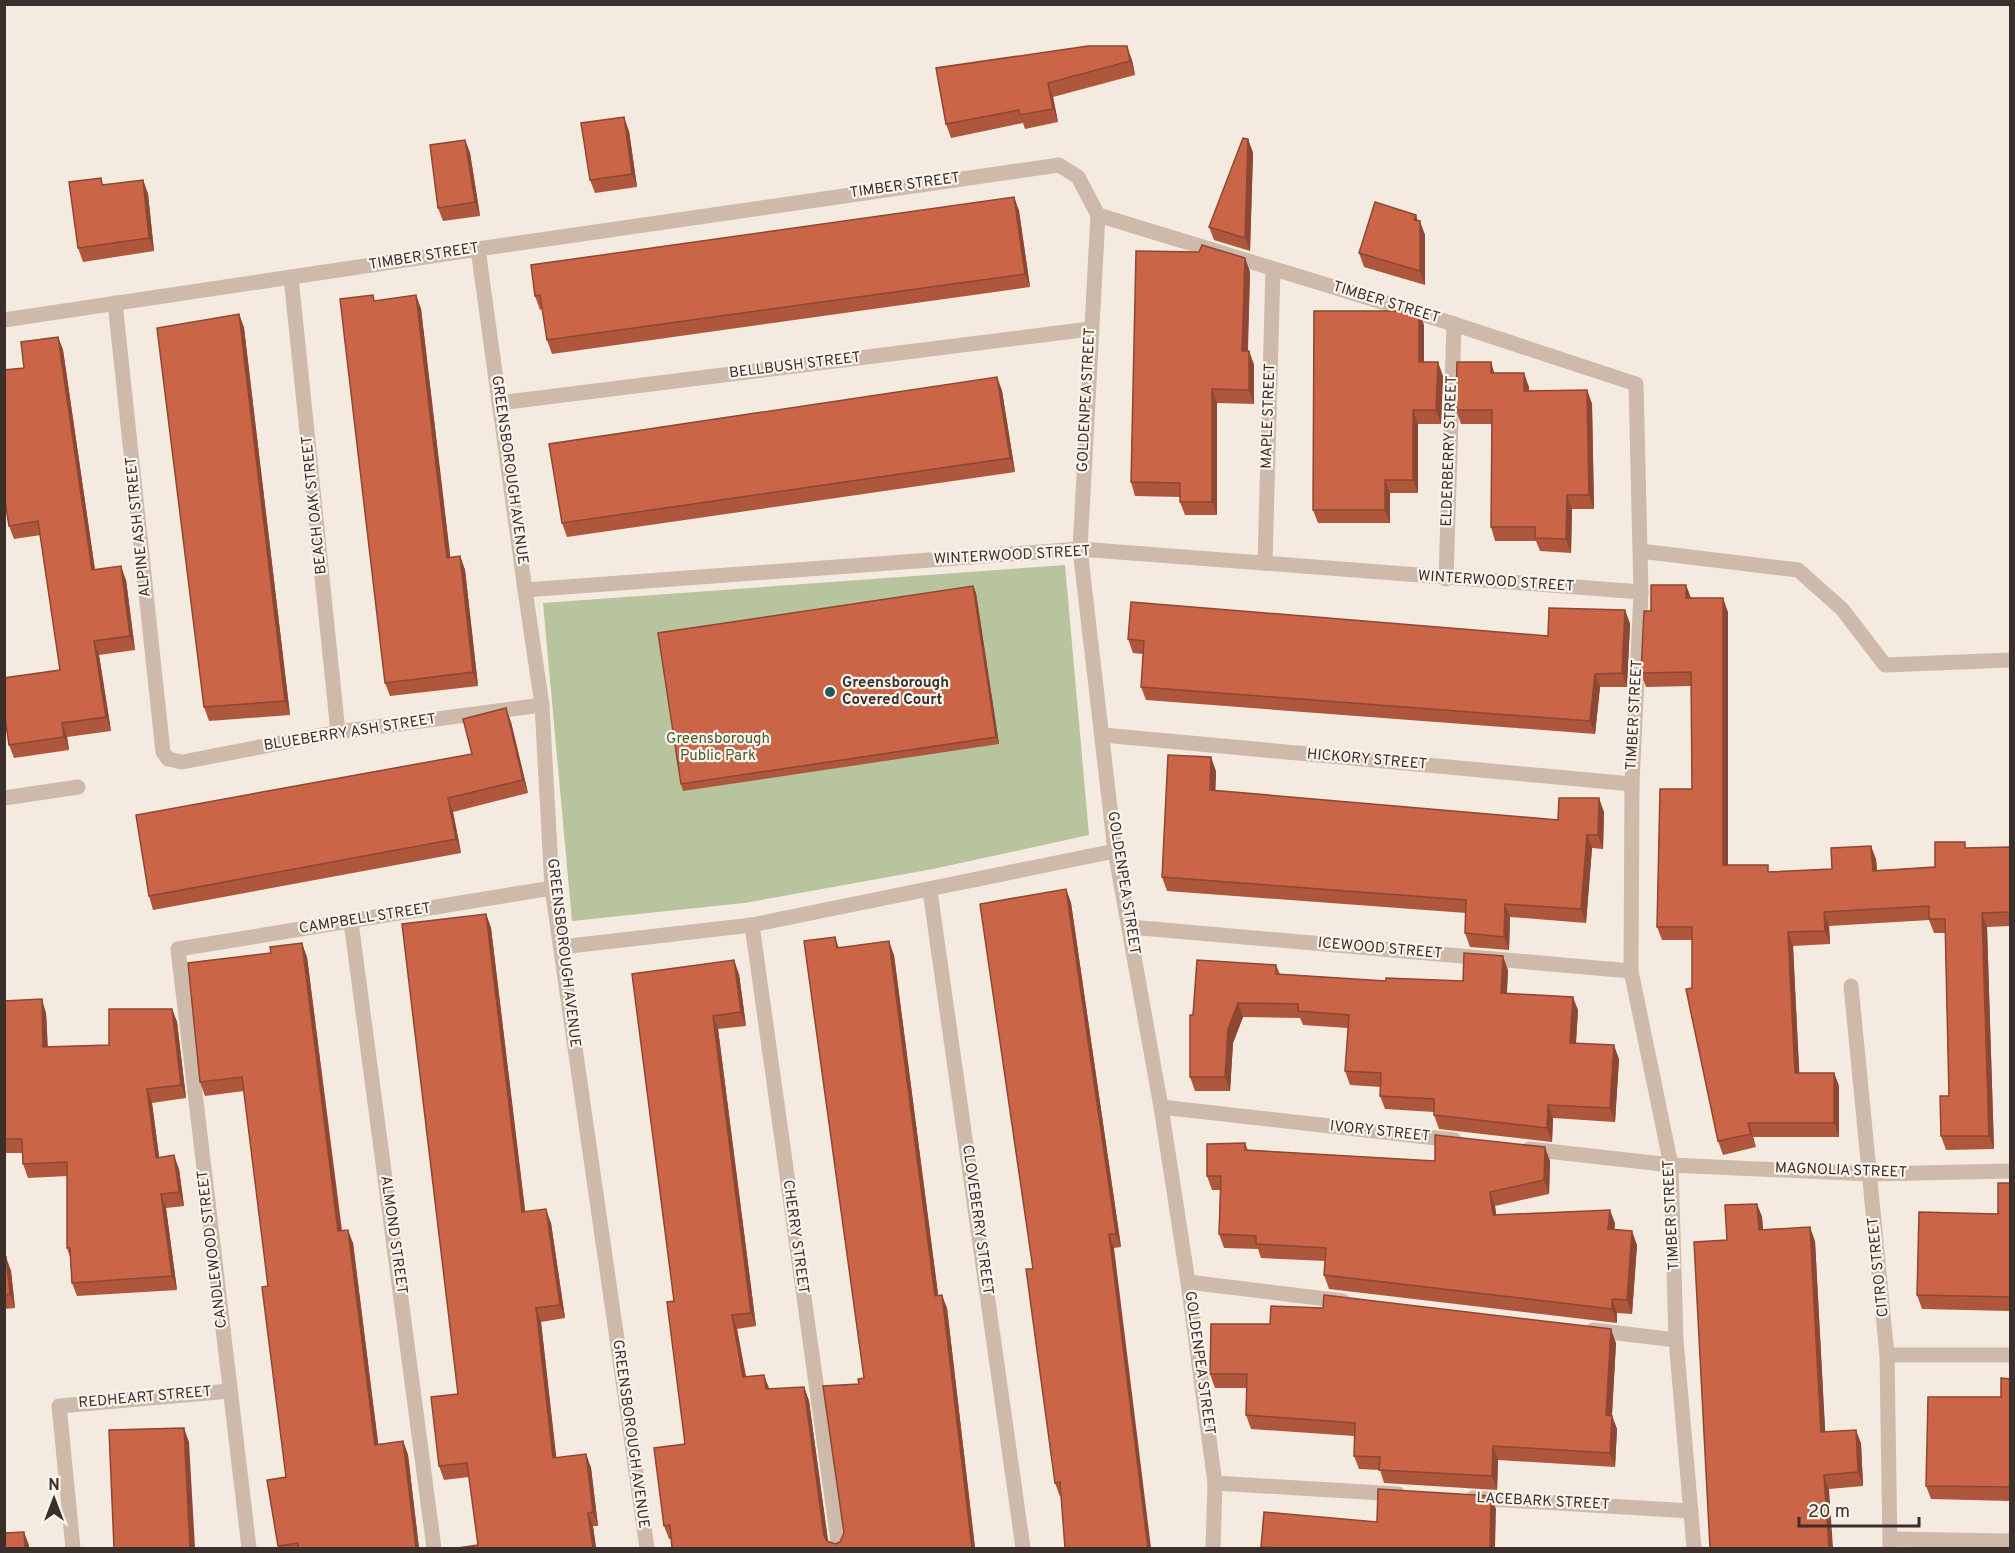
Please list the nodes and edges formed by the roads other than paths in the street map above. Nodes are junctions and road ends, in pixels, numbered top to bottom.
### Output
1 (1098, 215) junction
2 (478, 249) junction
3 (1273, 268) junction
4 (291, 277) junction
5 (115, 303) junction
6 (4, 320) edge
7 (1454, 324) junction
8 (1090, 329) junction
9 (499, 403) junction
10 (1080, 549) junction
11 (1640, 551) junction
12 (1265, 563) junction
13 (1446, 579) junction
14 (525, 590) junction
15 (1641, 592) junction
16 (2010, 660) edge
17 (542, 705) junction
18 (338, 732) junction
19 (1103, 735) junction
20 (163, 752) joint
21 (1632, 784) junction
22 (78, 788) dead end
23 (4, 798) edge
24 (1115, 851) junction
25 (552, 888) junction
26 (930, 891) junction
27 (351, 922) junction
28 (752, 925) junction
29 (1130, 927) junction
30 (561, 947) junction
31 (177, 949) joint
32 (1631, 971) junction
33 (1851, 986) dead end
34 (1161, 1107) junction
35 (1469, 1142) edge
36 (1517, 1147) edge
37 (1671, 1165) junction
38 (2010, 1171) edge
39 (1870, 1174) junction
40 (1188, 1282) junction
41 (1355, 1302) edge
42 (1581, 1329) edge
43 (1676, 1340) junction
44 (1887, 1355) junction
45 (2010, 1355) edge
46 (230, 1391) junction
47 (1215, 1483) junction
48 (1417, 1495) edge
49 (1453, 1497) edge
50 (1691, 1511) junction
51 (2010, 1541) edge
52 (1890, 1544) edge
53 (73, 1548) edge
54 (249, 1548) edge
55 (434, 1548) edge
56 (646, 1548) edge
57 (839, 1548) edge
58 (1023, 1548) edge
59 (1213, 1548) edge
60 (1694, 1548) edge

1 - 2 street, TIMBER STREET
1 - 3 street, TIMBER STREET
1 - 8 street, GOLDENPEA STREET
2 - 4 street, TIMBER STREET
2 - 9 street, GREENSBOROUGH AVENUE
3 - 7 street, TIMBER STREET
3 - 12 street, MAPLE STREET
4 - 5 street, TIMBER STREET
4 - 18 street, BEACH OAK STREET
5 - 6 street, TIMBER STREET
5 - 20 street, ALPINE ASH STREET
7 - 11 street, TIMBER STREET
7 - 13 street, ELDERBERRY STREET
8 - 9 street, BELLBUSH STREET
8 - 10 street, GOLDENPEA STREET
9 - 14 street, GREENSBOROUGH AVENUE
10 - 12 street, WINTERWOOD STREET
10 - 14 street, WINTERWOOD STREET
10 - 19 street, GOLDENPEA STREET
11 - 15 street, TIMBER STREET
11 - 16 street
12 - 13 street, WINTERWOOD STREET
13 - 15 street, WINTERWOOD STREET
14 - 17 street, GREENSBOROUGH AVENUE
15 - 21 street, TIMBER STREET
17 - 18 street, BLUEBERRY ASH STREET
17 - 25 street, GREENSBOROUGH AVENUE
18 - 20 street, BLUEBERRY ASH STREET
19 - 21 street, HICKORY STREET
19 - 24 street, GOLDENPEA STREET
21 - 32 street, TIMBER STREET
22 - 23 street
24 - 26 street
24 - 29 street, GOLDENPEA STREET
25 - 27 street, CAMPBELL STREET
25 - 30 street, GREENSBOROUGH AVENUE
26 - 28 street
26 - 58 street, CLOVEBERRY STREET
27 - 31 street, CAMPBELL STREET
27 - 55 street, ALMOND STREET
28 - 30 street
28 - 57 street, CHERRY STREET
29 - 32 street, ICEWOOD STREET
29 - 34 street, GOLDENPEA STREET
30 - 56 street, GREENSBOROUGH AVENUE
31 - 46 street, CANDLEWOOD STREET
32 - 37 street, TIMBER STREET
33 - 39 street, CITRO STREET
34 - 35 street, IVORY STREET
34 - 40 street, GOLDENPEA STREET
36 - 37 street
37 - 39 street, MAGNOLIA STREET
37 - 43 street, TIMBER STREET
38 - 39 street, MAGNOLIA STREET
39 - 44 street, CITRO STREET
40 - 41 street
40 - 47 street, GOLDENPEA STREET
42 - 43 street
43 - 50 street, TIMBER STREET
44 - 45 street
44 - 52 street, CITRO STREET
46 - 53 street, REDHEART STREET
46 - 54 street, CANDLEWOOD STREET
47 - 48 street
47 - 59 street, GOLDENPEA STREET
49 - 50 street, LACEBARK STREET
50 - 60 street, TIMBER STREET
51 - 52 street

